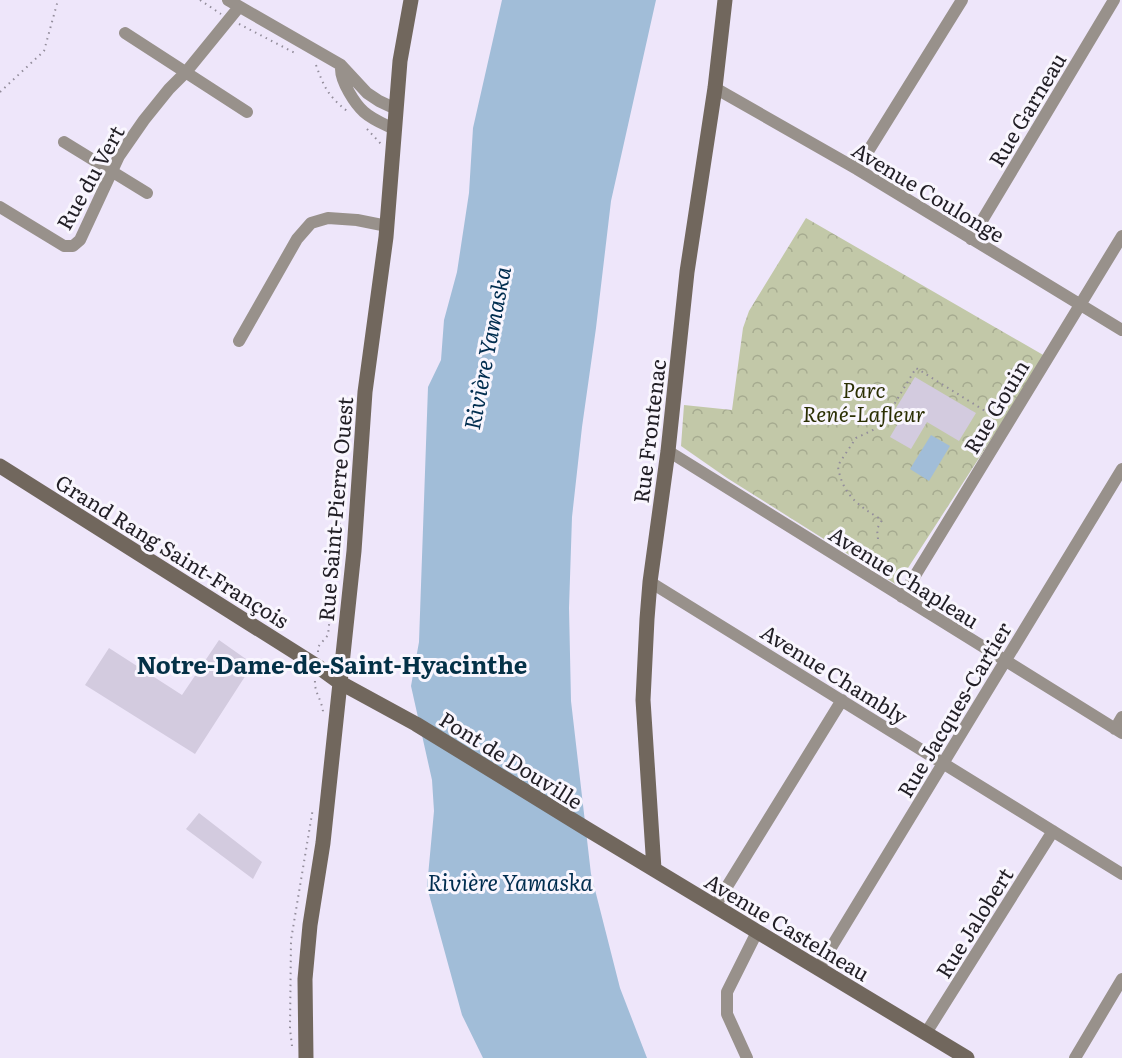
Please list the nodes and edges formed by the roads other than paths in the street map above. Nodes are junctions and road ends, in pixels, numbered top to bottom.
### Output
1 (411, 0) edge
2 (725, 0) edge
3 (962, 0) edge
4 (1114, 0) edge
5 (234, 4) edge
6 (125, 33) dead end
7 (341, 65) junction
8 (186, 72) junction
9 (715, 88) junction
10 (396, 109) junction
11 (247, 112) dead end
12 (394, 129) junction
13 (64, 142) dead end
14 (857, 169) junction
15 (112, 171) junction
16 (147, 193) dead end
17 (0, 207) edge
18 (387, 225) junction
19 (1122, 236) edge
20 (971, 239) junction
21 (1080, 305) junction
22 (1122, 330) edge
23 (239, 341) dead end
24 (668, 452) junction
25 (0, 466) edge
26 (1122, 469) edge
27 (650, 582) junction
28 (902, 597) junction
29 (1005, 661) junction
30 (339, 682) junction
31 (842, 700) junction
32 (1122, 717) edge
33 (416, 724) joint
34 (1118, 731) edge
35 (943, 763) junction
36 (587, 829) joint
37 (1053, 831) junction
38 (654, 869) junction
39 (1122, 874) edge
40 (715, 906) junction
41 (757, 932) junction
42 (818, 969) junction
43 (1122, 979) edge
44 (926, 1033) junction
45 (306, 1058) edge
46 (747, 1058) edge
47 (967, 1058) edge
48 (1075, 1058) edge

1 - 10 main road, Rue Saint-Pierre Ouest
2 - 9 main road, Rue Frontenac
3 - 14 street
4 - 20 street, Rue Garneau
5 - 7 street
5 - 8 street, Rue du Vert
6 - 8 street
7 - 10 street
7 - 12 street
8 - 11 street
8 - 15 street, Rue du Vert
9 - 14 street, Avenue Coulonge
9 - 24 main road, Rue Frontenac
10 - 12 main road, Rue Saint-Pierre Ouest
12 - 18 main road, Rue Saint-Pierre Ouest
13 - 15 street
14 - 20 street, Avenue Coulonge
15 - 16 street
15 - 17 street, Rue du Vert
18 - 23 street
18 - 30 main road, Rue Saint-Pierre Ouest
19 - 21 street, Rue Gouin
20 - 21 street, Avenue Coulonge
21 - 22 street, Avenue Coulonge
21 - 28 street, Rue Gouin
24 - 27 main road, Rue Frontenac
24 - 28 street, Avenue Chapleau
25 - 30 main road, Grand Rang Saint-François
26 - 29 street, Rue Jacques-Cartier
27 - 31 street, Avenue Chambly
27 - 38 main road, Rue Frontenac
28 - 29 street, Avenue Chapleau
29 - 34 street, Avenue Chapleau
29 - 35 street, Rue Jacques-Cartier
30 - 33 main road, Grand Rang Saint-François
30 - 45 main road, Rue Saint-Pierre Ouest
31 - 35 street, Avenue Chambly
31 - 40 street
32 - 34 street
33 - 36 main road, Pont de Douville
35 - 37 street, Avenue Chambly
35 - 42 street, Rue Jacques-Cartier
36 - 38 main road, Avenue Castelneau
37 - 39 street, Avenue Chambly
37 - 44 street, Rue Jalobert
38 - 40 main road, Avenue Castelneau
40 - 41 main road, Avenue Castelneau
41 - 42 main road, Avenue Castelneau
41 - 46 street
42 - 44 main road, Avenue Castelneau
43 - 48 street
44 - 47 main road, Avenue Castelneau

